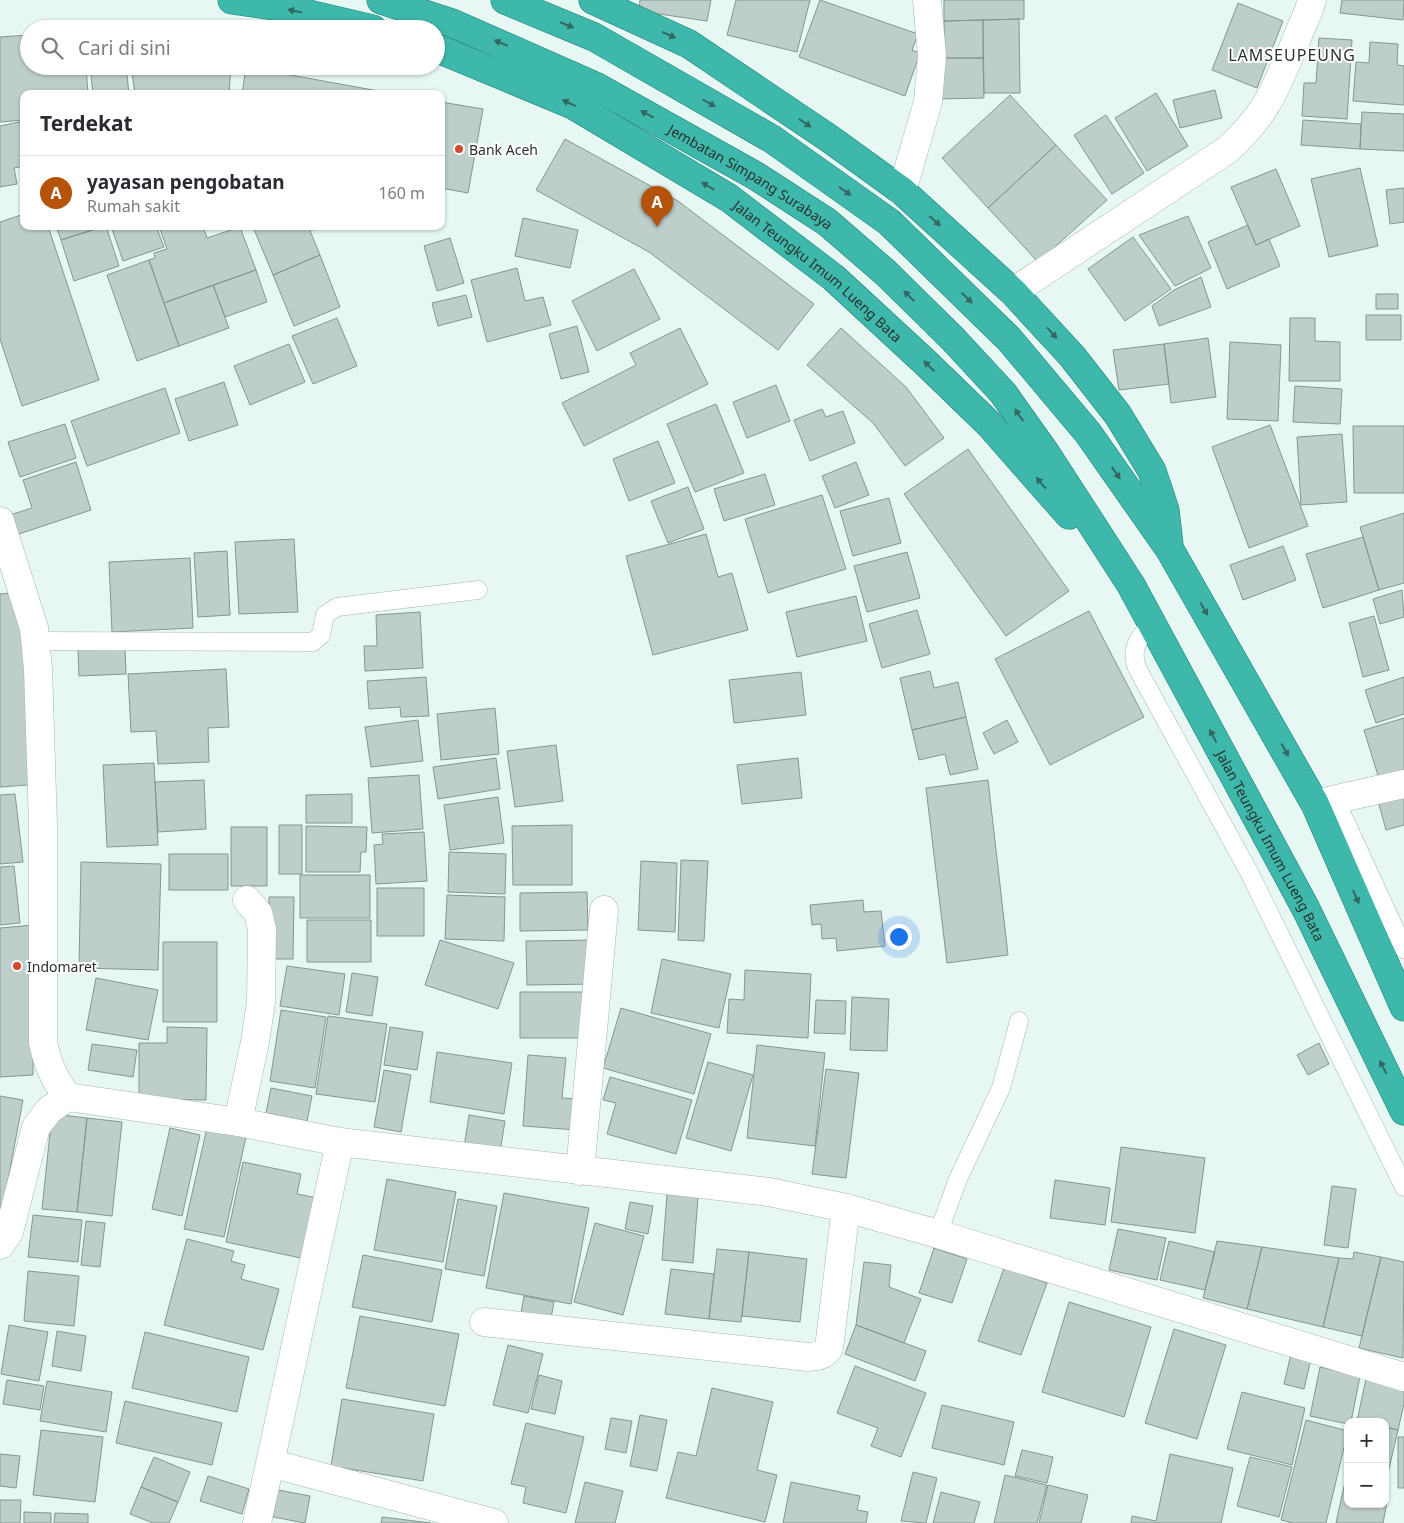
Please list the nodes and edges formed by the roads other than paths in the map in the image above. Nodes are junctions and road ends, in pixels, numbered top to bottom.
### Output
1 (232, 0) edge
2 (381, 0) edge
3 (505, 0) edge
4 (593, 0) edge
5 (927, 0) edge
6 (1312, 0) edge
7 (631, 9) edge
8 (334, 20) edge
9 (443, 20) edge
10 (445, 21) edge
11 (445, 52) edge
12 (902, 191) junction
13 (1013, 292) junction
14 (1047, 455) joint
15 (0, 521) edge
16 (1170, 550) junction
17 (1131, 585) junction
18 (478, 590) dead end
19 (1152, 623) junction
20 (35, 641) junction
21 (1404, 784) edge
22 (1325, 801) junction
23 (248, 900) dead end
24 (604, 910) dead end
25 (1404, 949) edge
26 (1404, 1007) edge
27 (1019, 1021) dead end
28 (68, 1097) junction
29 (1404, 1111) edge
30 (238, 1122) junction
31 (340, 1142) junction
32 (580, 1171) junction
33 (1404, 1186) edge
34 (846, 1208) junction
35 (938, 1234) junction
36 (0, 1245) edge
37 (484, 1322) dead end
38 (1404, 1377) edge
39 (270, 1463) junction
40 (257, 1523) edge
41 (494, 1523) edge

8 -> 1 highway
9 -> 2 highway, Jembatan Simpang Surabaya
3 -> 16 highway
4 - 7 highway
5 - 12 street
6 - 13 street
7 -> 12 highway
14 -> 10 highway, Jembatan Simpang Surabaya
17 -> 11 highway, Jalan Teungku Imum Lueng Bata
12 -> 13 highway
13 -> 16 highway
14 - 17 highway, Jalan Teungku Imum Lueng Bata
15 - 20 street
16 -> 22 highway
17 - 19 highway, Jalan Teungku Imum Lueng Bata
18 - 20 lane
29 -> 19 highway, Jalan Teungku Imum Lueng Bata
19 - 33 lane
20 - 28 street
21 - 22 street
22 - 25 lane
22 -> 26 highway
23 - 30 street
24 - 32 street
27 - 35 lane
28 - 30 street
28 - 36 street
30 - 31 street
31 - 32 street
31 - 39 street
32 - 34 street
34 - 35 street
34 - 37 street
35 - 38 street
39 - 40 street
39 - 41 street

